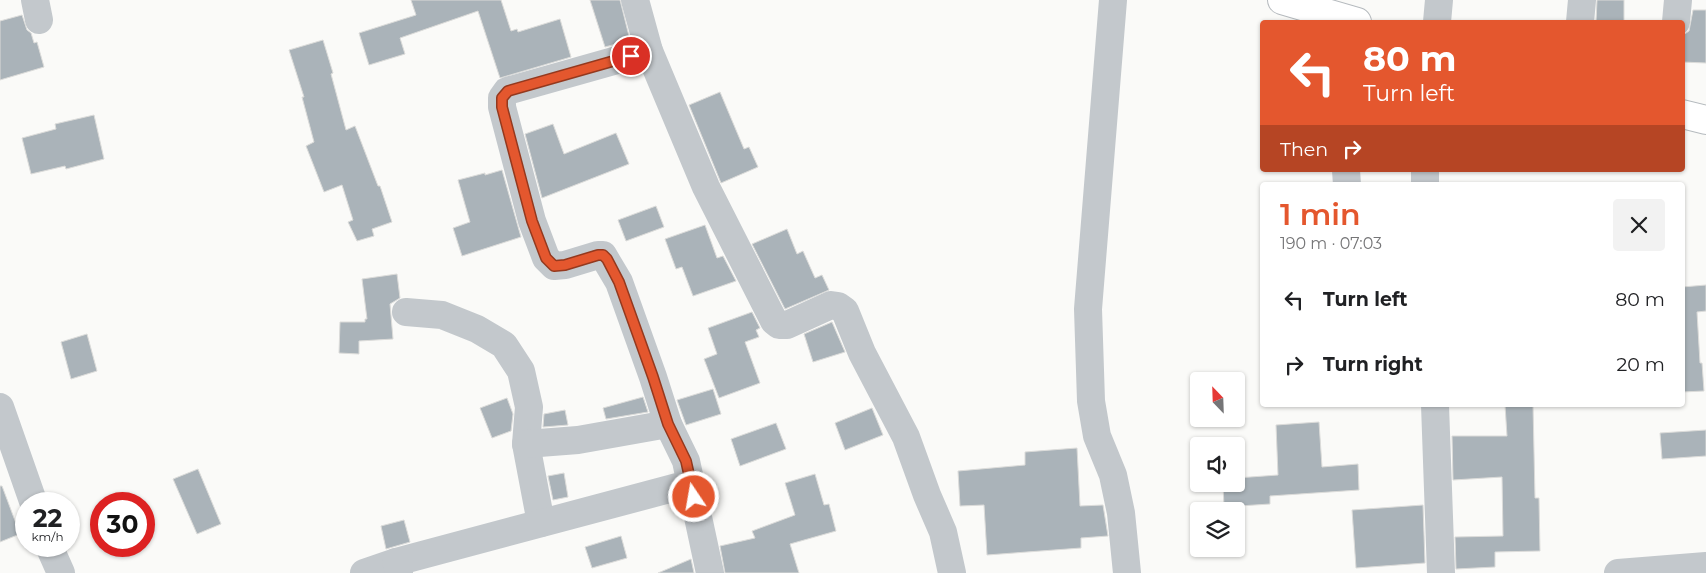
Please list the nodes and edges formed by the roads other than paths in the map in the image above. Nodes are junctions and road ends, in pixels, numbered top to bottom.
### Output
1 (635, 0) edge
2 (1113, 0) edge
3 (1282, 0) edge
4 (1439, 0) edge
5 (1582, 0) edge
6 (1678, 0) edge
7 (1350, 20) edge
8 (1437, 20) edge
9 (1580, 20) edge
10 (1676, 20) edge
11 (649, 50) junction
12 (1685, 115) edge
13 (1706, 120) edge
14 (406, 312) dead end
15 (1435, 407) edge
16 (0, 408) edge
17 (668, 424) junction
18 (526, 444) junction
19 (692, 483) junction
20 (30, 492) edge
21 (541, 523) junction
22 (54, 557) edge
23 (1706, 566) edge
24 (397, 568) edge
25 (61, 573) edge
26 (364, 573) edge
27 (710, 573) edge
28 (952, 573) edge
29 (1127, 573) edge
30 (1441, 573) edge
31 (1618, 573) edge

1 - 11 street
2 - 29 street
3 - 7 main road
4 - 8 street
5 - 9 street
6 - 10 street
11 - 17 street
11 - 28 street
12 - 13 main road
14 - 18 street
15 - 30 street
16 - 20 street
17 - 18 street
17 - 19 street
18 - 21 street
19 - 21 street
19 - 27 street
21 - 24 street
22 - 25 street
23 - 31 street
24 - 26 street

